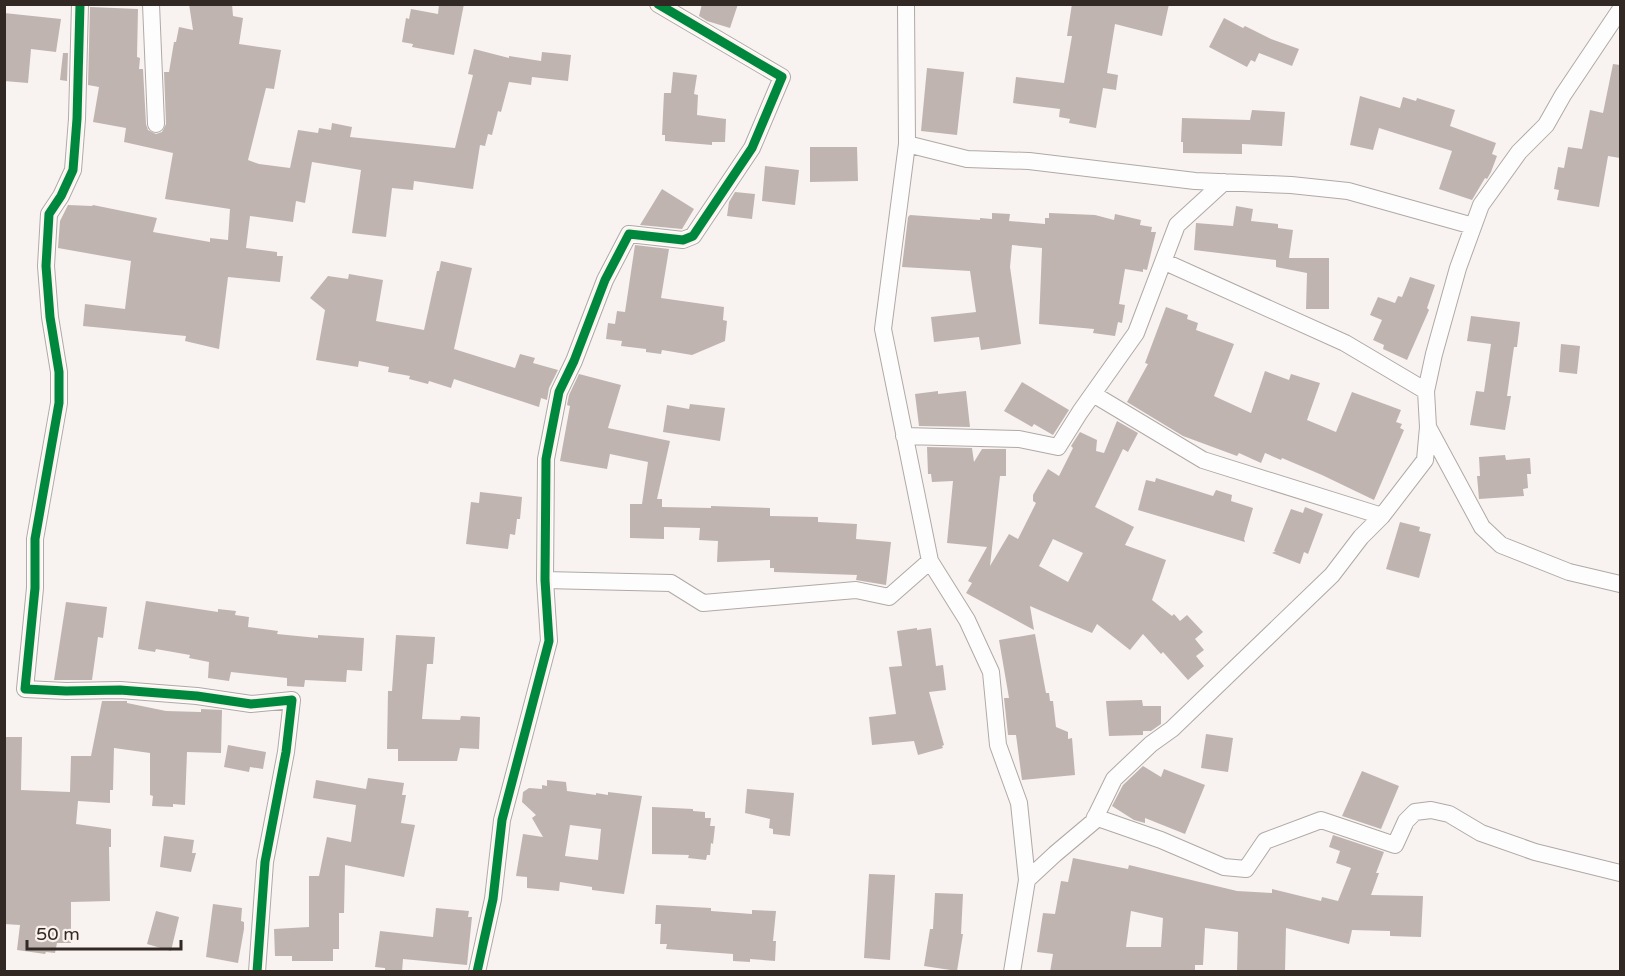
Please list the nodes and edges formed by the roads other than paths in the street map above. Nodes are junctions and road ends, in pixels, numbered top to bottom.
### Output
1 (80, 4) edge
2 (151, 4) edge
3 (658, 4) edge
4 (906, 4) edge
5 (1620, 10) edge
6 (156, 124) dead end
7 (907, 144) junction
8 (1224, 182) junction
9 (1473, 226) junction
10 (1165, 262) junction
11 (1426, 391) junction
12 (1093, 394) junction
13 (1428, 428) junction
14 (904, 436) junction
15 (1382, 516) junction
16 (930, 561) junction
17 (545, 580) junction
18 (1620, 584) edge
19 (1095, 817) junction
20 (1620, 873) edge
21 (1027, 880) junction
22 (256, 972) edge
23 (477, 972) edge
24 (1012, 972) edge

1 - 22 street
2 - 6 street
3 - 17 street
4 - 7 street
5 - 9 street
7 - 8 street
7 - 14 street
8 - 9 street
8 - 10 street
9 - 11 street
10 - 11 street
10 - 12 street
11 - 13 street
12 - 14 street
12 - 15 street
13 - 15 street
13 - 18 street
14 - 16 street
15 - 19 street
16 - 17 street
16 - 21 street
17 - 23 street
19 - 20 street
19 - 21 street
21 - 24 street

